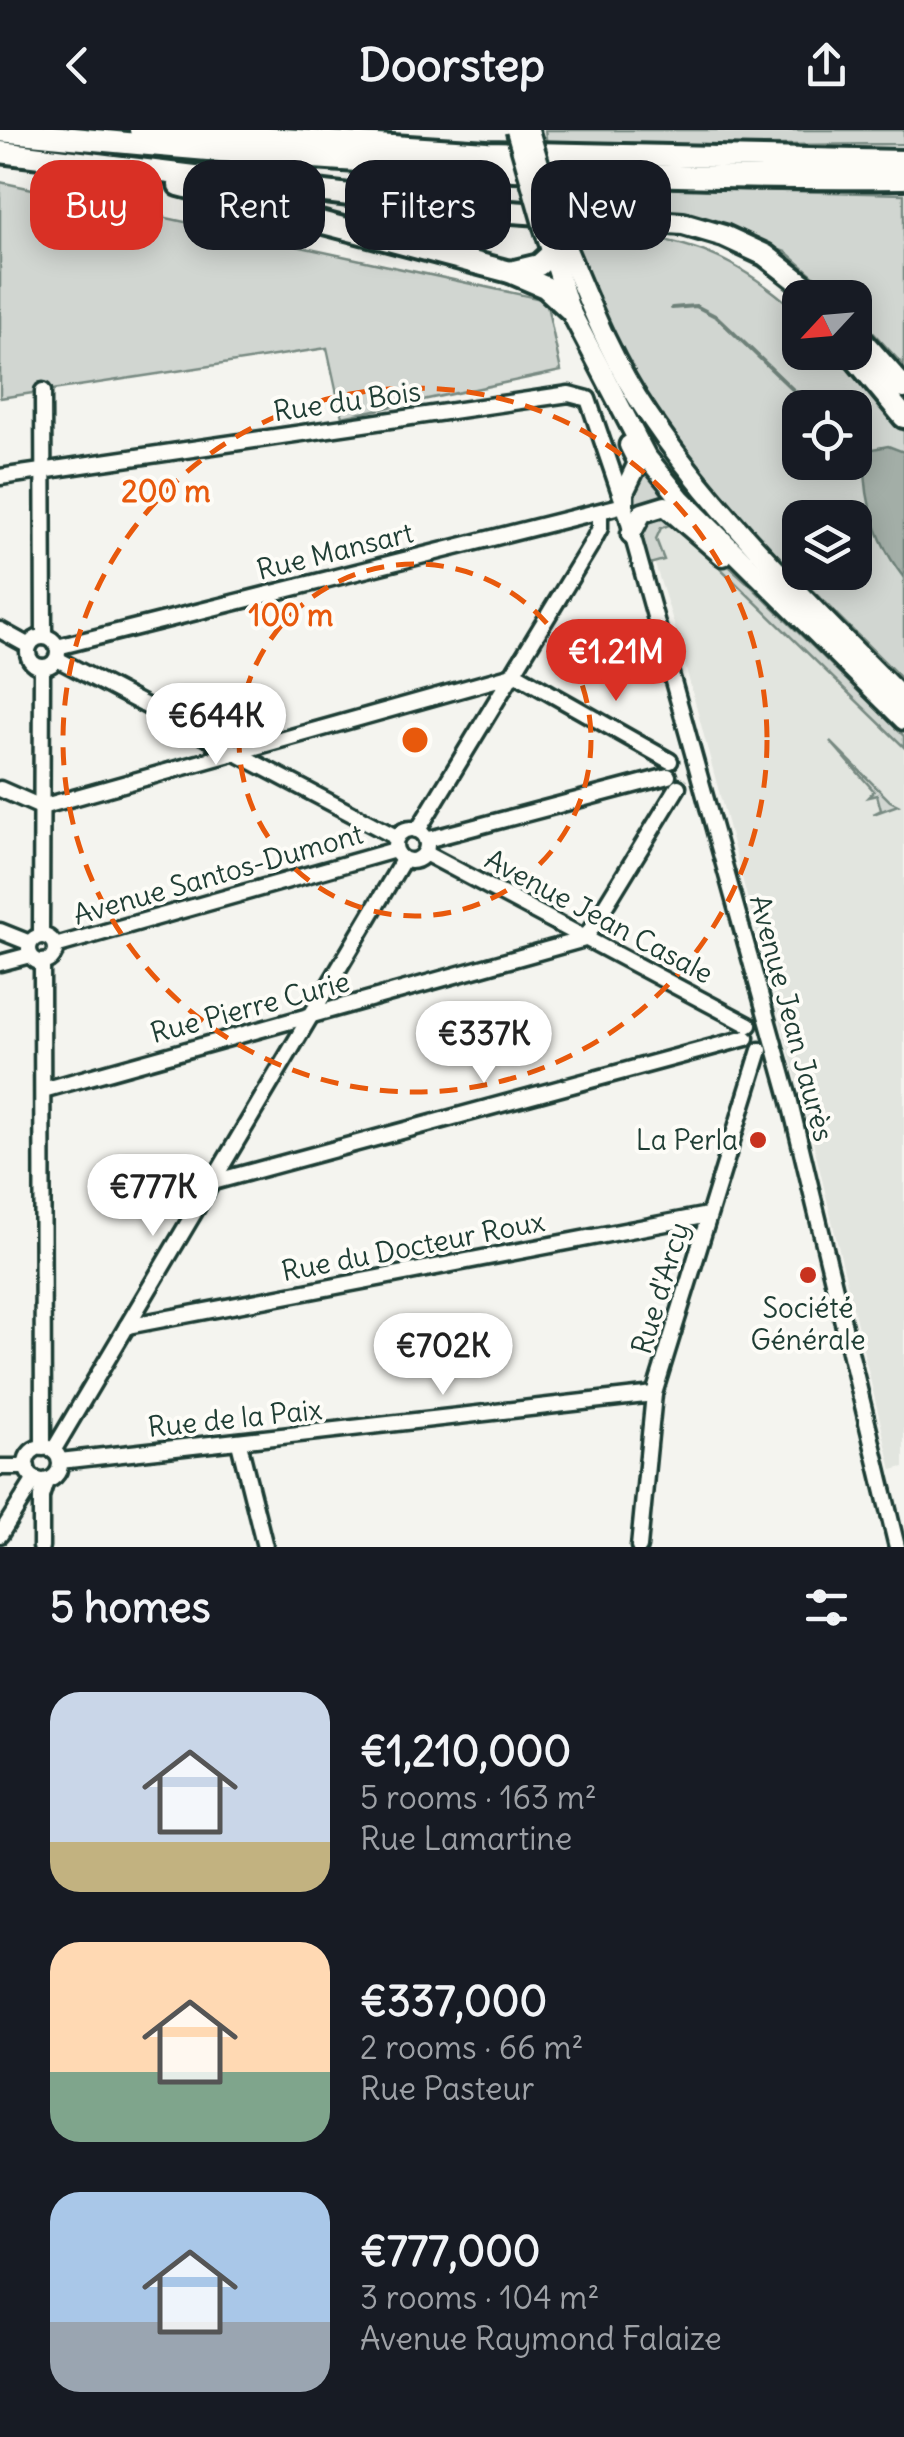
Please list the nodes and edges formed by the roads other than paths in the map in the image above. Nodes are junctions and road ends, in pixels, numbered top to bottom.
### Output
1 (140, 130) edge
2 (516, 130) edge
3 (529, 130) edge
4 (0, 131) edge
5 (0, 152) edge
6 (66, 160) edge
7 (536, 160) edge
8 (904, 161) edge
9 (163, 172) edge
10 (531, 173) edge
11 (904, 178) edge
12 (163, 179) edge
13 (742, 244) junction
14 (547, 250) edge
15 (557, 250) edge
16 (560, 250) edge
17 (510, 272) junction
18 (799, 280) edge
19 (782, 281) edge
20 (570, 310) junction
21 (872, 352) edge
22 (865, 370) edge
23 (904, 388) edge
24 (43, 391) dead end
25 (617, 407) junction
26 (904, 417) edge
27 (43, 470) junction
28 (0, 477) edge
29 (624, 505) junction
30 (600, 514) junction
31 (632, 534) junction
32 (764, 580) junction
33 (0, 630) edge
34 (44, 637) junction
35 (29, 646) junction
36 (57, 653) junction
37 (42, 667) junction
38 (516, 674) junction
39 (904, 700) edge
40 (904, 720) edge
41 (691, 750) junction
42 (235, 754) junction
43 (669, 768) junction
44 (702, 785) junction
45 (678, 788) junction
46 (0, 790) edge
47 (41, 807) junction
48 (423, 841) junction
49 (398, 849) junction
50 (0, 932) edge
51 (585, 939) junction
52 (36, 949) junction
53 (0, 963) edge
54 (766, 1014) junction
55 (309, 1017) junction
56 (747, 1032) junction
57 (768, 1048) junction
58 (43, 1090) junction
59 (213, 1182) junction
60 (708, 1215) junction
61 (127, 1326) junction
62 (654, 1394) junction
63 (238, 1443) junction
64 (52, 1453) junction
65 (0, 1467) edge
66 (36, 1476) junction
67 (0, 1535) edge
68 (41, 1547) edge
69 (265, 1547) edge
70 (638, 1547) edge
71 (896, 1547) edge

1 - 8 highway
2 - 10 main road, bridge
3 - 7 main road, bridge
4 - 11 highway
5 - 6 highway
9 - 13 highway
12 - 17 highway
13 - 18 highway
13 - 19 highway
14 - 17 highway
15 - 20 main road
16 - 39 main road
17 - 20 highway
20 - 25 main road
21 - 23 highway
22 - 26 highway
24 - 27 street
25 - 29 main road
25 - 32 main road
27 - 28 street, Rue du Bois
27 - 29 street, Rue du Bois
27 - 34 street
29 - 30 street, Rue Mansart
29 - 31 street, Avenue Jean Jaurès
30 - 36 street, Rue Mansart
30 - 38 street
31 - 32 main road
31 - 41 street, Avenue Jean Jaurès
32 - 40 main road
33 - 35 street
34 - 35 street
34 - 36 street
35 - 37 street
36 - 37 street, Rue Mansart
36 - 42 street
37 - 47 street
38 - 42 street
38 - 43 street
38 - 48 street
41 - 43 street
41 - 44 street, Avenue Jean Jaurès
42 - 47 street
42 - 49 street
43 - 45 street
43 - 48 street
44 - 45 street
44 - 54 street, Avenue Jean Jaurès
45 - 51 street
46 - 47 street
47 - 52 street
48 - 49 street
48 - 49 street
48 - 51 street, Avenue Jean Casale
49 - 52 street, Avenue Santos-Dumont
49 - 55 street
50 - 52 street
51 - 55 street, Rue Pierre Curie
51 - 56 street, Avenue Jean Casale
52 - 53 street
52 - 58 street
54 - 56 street
54 - 57 street, Avenue Jean Jaurès
55 - 58 street, Rue Pierre Curie
55 - 59 street
56 - 57 street, Avenue Jean Casale
56 - 59 street
57 - 60 street, Rue d'Arcy
57 - 71 street, Avenue Jean Jaurès
58 - 64 street
59 - 61 street
60 - 61 street, Rue du Docteur Roux
60 - 62 street, Rue d'Arcy
61 - 64 street
62 - 63 street, Rue de la Paix
62 - 70 street, Rue d'Arcy
63 - 64 street, Rue de la Paix
63 - 69 street
64 - 66 street
64 - 66 street
65 - 66 street
66 - 67 street
66 - 68 street

